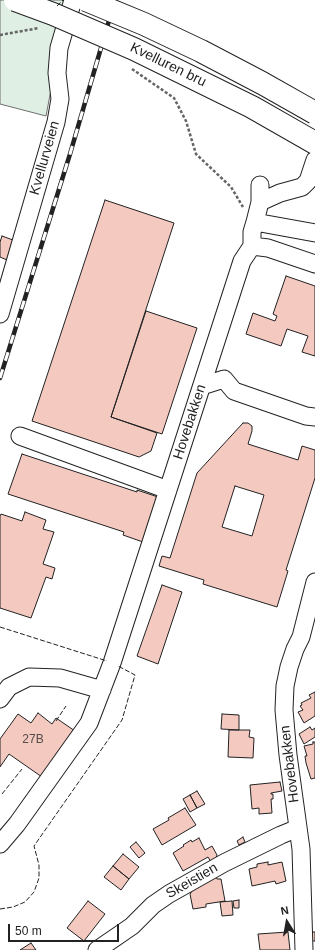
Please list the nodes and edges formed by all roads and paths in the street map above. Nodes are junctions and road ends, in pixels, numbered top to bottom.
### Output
1 (15, 0) edge
2 (73, 0) edge
3 (86, 0) edge
4 (64, 30) junction
5 (0, 35) edge
6 (131, 69) dead end
7 (315, 113) edge
8 (315, 143) edge
9 (315, 160) edge
10 (260, 185) dead end
11 (260, 202) junction
12 (255, 222) junction
13 (315, 233) edge
14 (252, 246) junction
15 (315, 264) edge
16 (0, 314) edge
17 (202, 386) junction
18 (315, 417) edge
19 (20, 436) dead end
20 (168, 490) junction
21 (315, 582) edge
22 (310, 626) edge
23 (102, 690) junction
24 (0, 699) edge
25 (298, 828) junction
26 (0, 844) edge
27 (97, 950) edge
28 (304, 950) edge

1 - 8 highway, Kvelluren bru, bridge
2 - 4 street, Kvellurveien
3 - 7 highway, Kvelluren bru, bridge
4 - 5 path
4 - 16 street, Kvellurveien
6 - 12 path
9 - 11 street
10 - 11 street
11 - 12 street
12 - 13 street
12 - 14 street
14 - 15 street
14 - 17 street, Hovebakken
17 - 18 street
17 - 20 street, Hovebakken
19 - 20 street
20 - 23 street, Hovebakken
21 - 22 street, Hovebakken
22 - 25 street, Hovebakken
23 - 24 street
23 - 26 street, Hovebakken
25 - 27 street, Skeistien
25 - 28 street, Hovebakken

